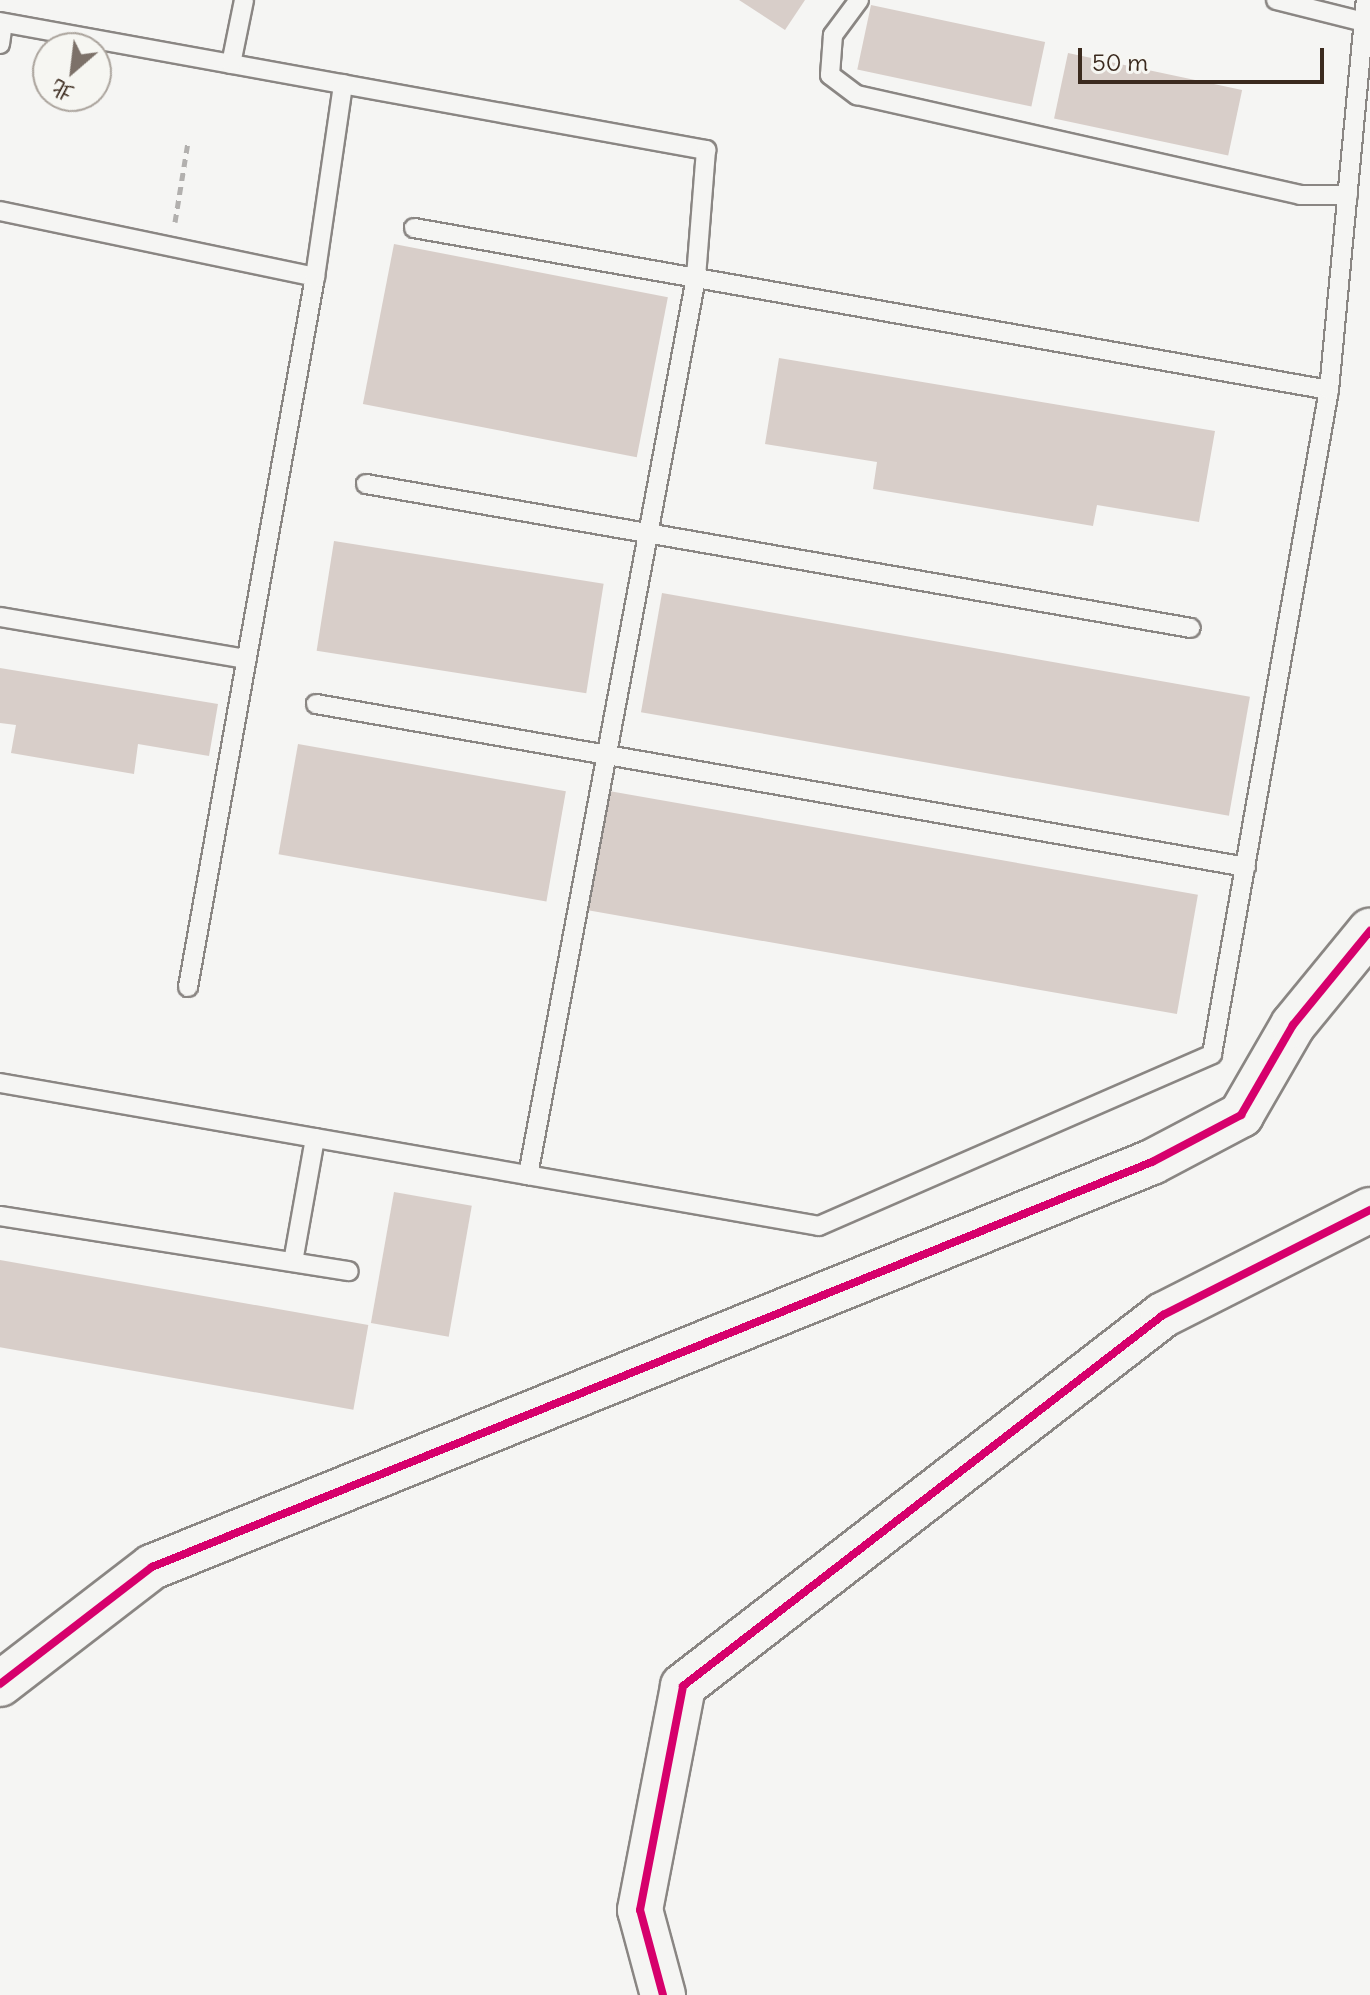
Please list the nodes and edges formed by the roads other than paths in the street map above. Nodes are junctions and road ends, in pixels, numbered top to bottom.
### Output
1 (244, 0) edge
2 (859, 0) edge
3 (1276, 0) edge
4 (1366, 0) edge
5 (1364, 22) junction
6 (2, 23) edge
7 (0, 44) edge
8 (231, 64) junction
9 (343, 84) junction
10 (1348, 195) junction
11 (0, 211) edge
12 (414, 228) dead end
13 (315, 277) junction
14 (696, 278) junction
15 (1329, 390) junction
16 (366, 484) dead end
17 (648, 533) junction
18 (0, 617) edge
19 (1191, 628) dead end
20 (246, 659) junction
21 (316, 704) dead end
22 (607, 755) junction
23 (1246, 867) junction
24 (1370, 931) edge
25 (188, 987) dead end
26 (0, 1083) edge
27 (315, 1138) junction
28 (528, 1175) junction
29 (1370, 1210) edge
30 (0, 1216) edge
31 (293, 1262) junction
32 (349, 1271) dead end
33 (0, 1684) edge
34 (663, 1995) edge

1 - 8 lane
2 - 10 lane
3 - 5 lane
4 - 5 lane
5 - 10 lane
6 - 7 lane
6 - 8 lane
8 - 9 lane
9 - 13 lane
9 - 14 lane
10 - 15 lane
11 - 13 lane
12 - 14 lane
13 - 20 lane
14 - 15 lane
14 - 17 lane
15 - 23 lane
16 - 17 lane
17 - 19 lane
17 - 22 lane
18 - 20 lane
20 - 25 lane
21 - 22 lane
22 - 23 lane
22 - 28 lane
23 - 28 lane
24 - 33 street
26 - 27 lane
27 - 28 lane
27 - 31 lane
29 - 34 street
30 - 31 lane
31 - 32 lane

